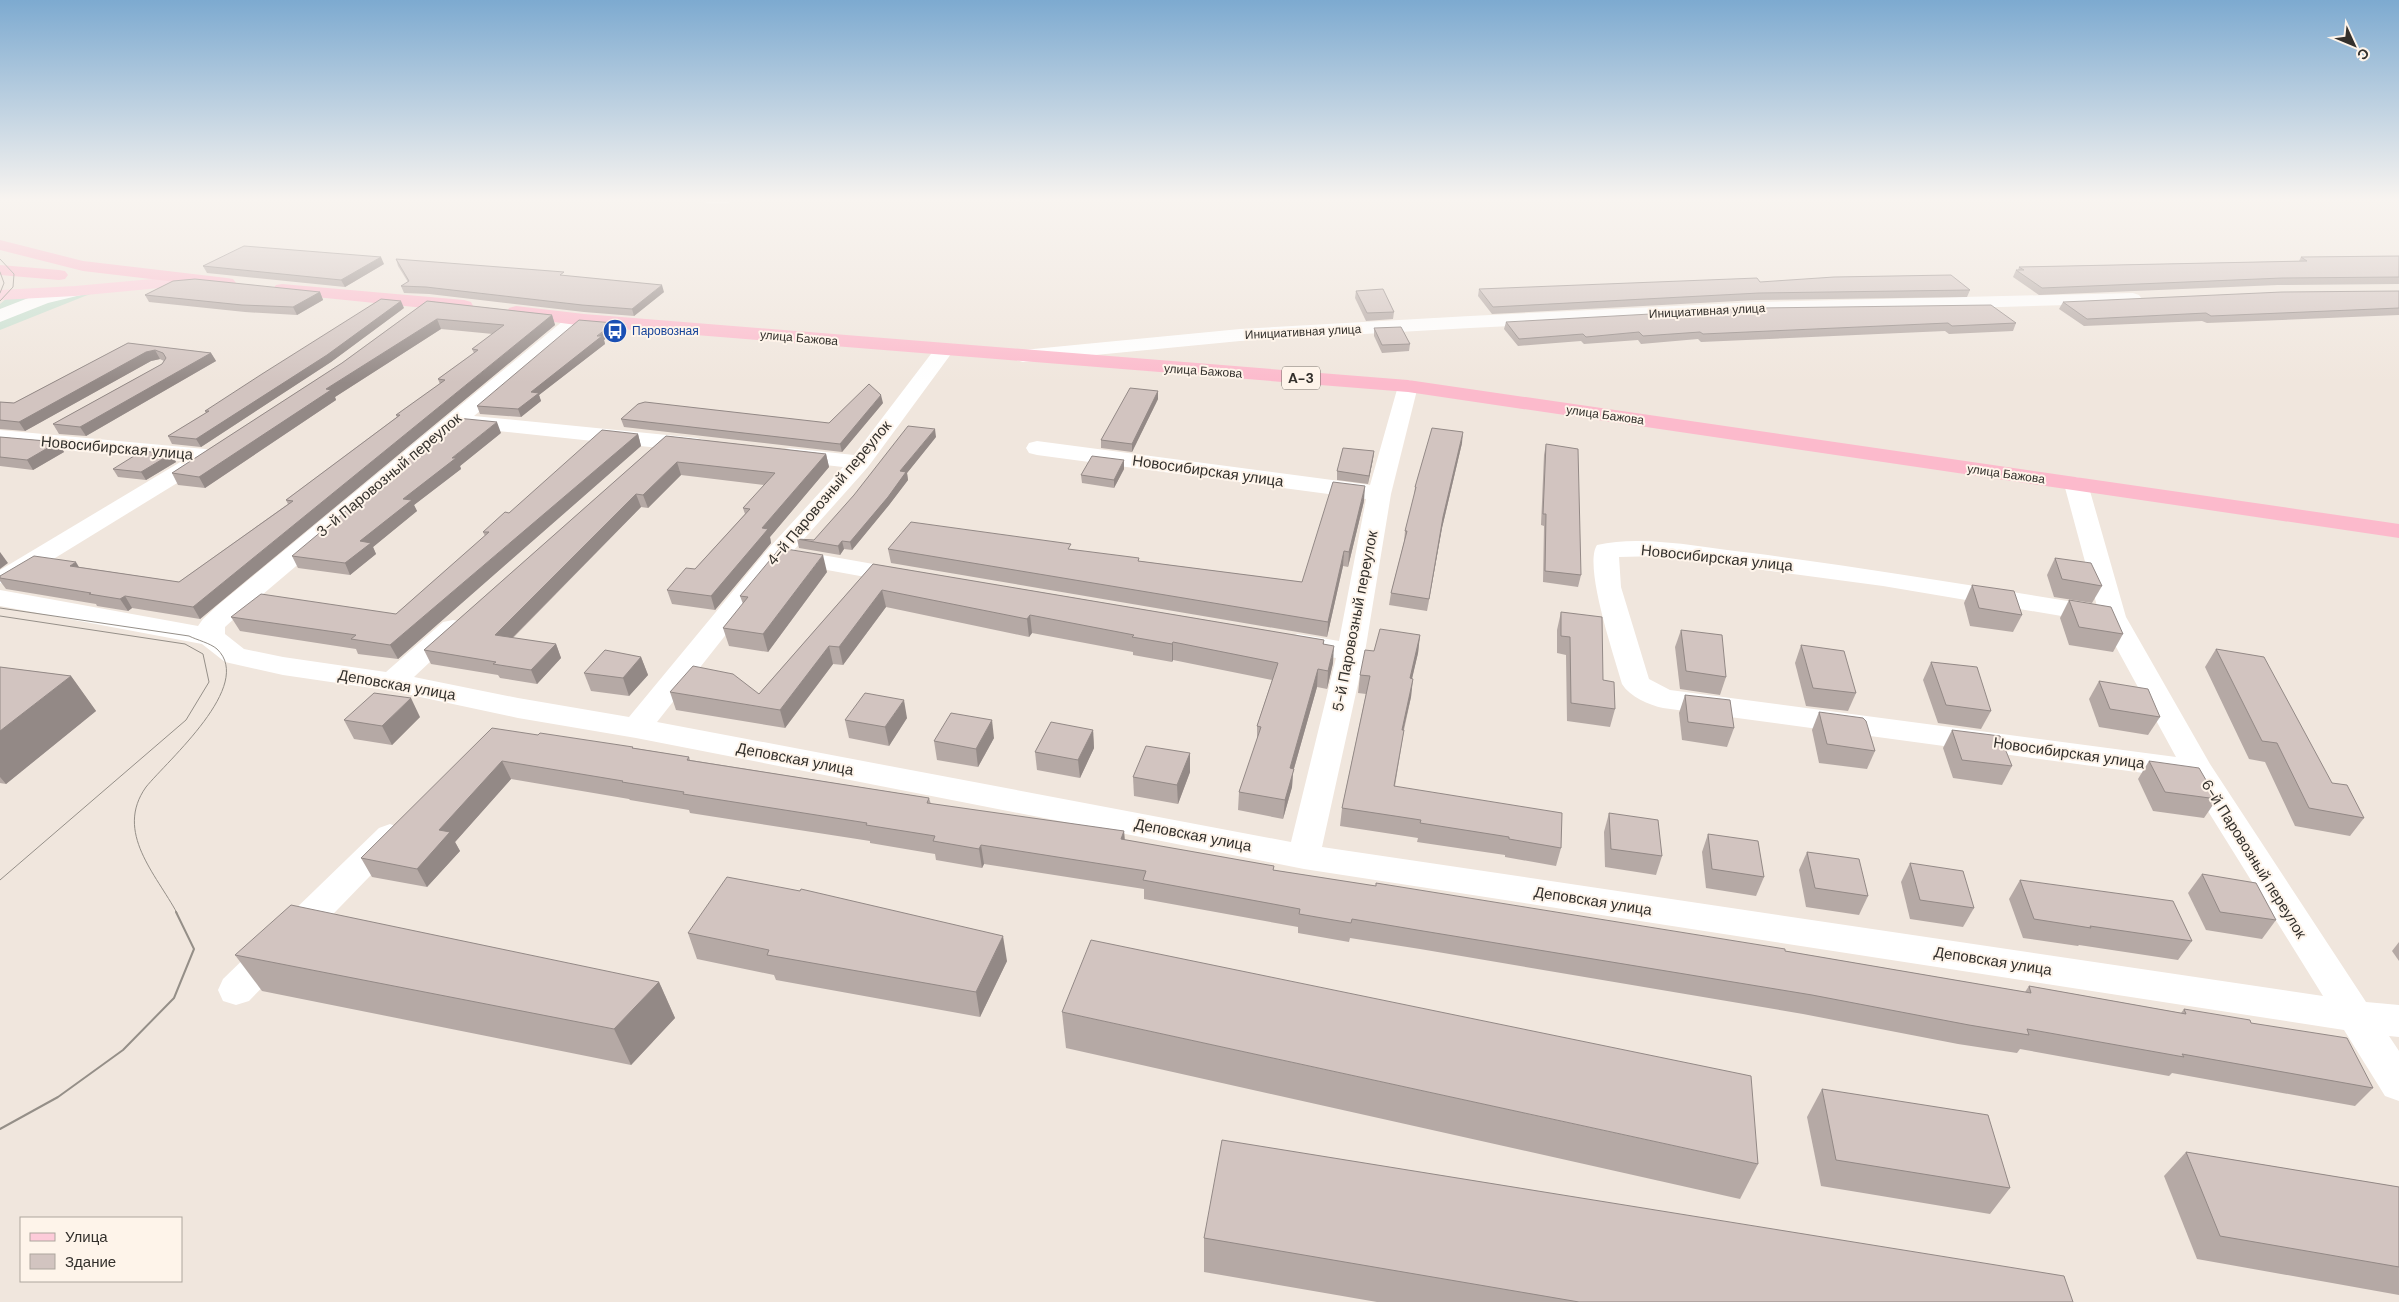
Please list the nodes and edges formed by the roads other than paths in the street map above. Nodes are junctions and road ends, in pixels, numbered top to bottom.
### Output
1 (66, 262) edge
2 (0, 270) edge
3 (196, 280) junction
4 (75, 291) junction
5 (0, 294) edge
6 (2150, 299) edge
7 (428, 302) junction
8 (0, 316) edge
9 (406, 318) edge
10 (576, 320) junction
11 (944, 350) junction
12 (1016, 356) junction
13 (1408, 386) junction
14 (454, 420) junction
15 (60, 422) edge
16 (0, 437) edge
17 (28, 440) junction
18 (663, 441) junction
19 (722, 447) edge
20 (1037, 448) dead end
21 (771, 453) edge
22 (641, 461) edge
23 (860, 462) junction
24 (2076, 484) junction
25 (1379, 494) junction
26 (2399, 531) edge
27 (778, 554) junction
28 (923, 579) edge
29 (0, 581) edge
30 (0, 598) edge
31 (473, 610) edge
32 (2113, 617) junction
33 (211, 637) junction
34 (1273, 639) edge
35 (1351, 652) junction
36 (392, 682) junction
37 (518, 708) junction
38 (636, 728) junction
39 (490, 736) edge
40 (2198, 770) junction
41 (412, 814) edge
42 (1304, 857) junction
43 (236, 990) dead end
44 (2354, 1016) junction
45 (2399, 1021) edge
46 (2399, 1084) edge

1 - 3 highway
2 - 3 highway
3 - 4 main road, улица Бажова
3 - 7 highway, улица Бажова / A-3
4 - 5 main road, улица Бажова
4 - 8 street
6 - 12 street, Инициативная улица
7 - 9 street
7 - 10 highway, улица Бажова / A-3
10 - 11 highway, улица Бажова / A-3
10 - 14 street, 3-й Паровозный переулок
11 - 12 highway, улица Бажова / A-3
11 - 23 street, 4-й Паровозный переулок
12 - 13 highway, улица Бажова / A-3
13 - 24 highway, улица Бажова / A-3
13 - 25 street, 5-й Паровозный переулок
14 - 18 street
14 - 33 street, 3-й Паровозный переулок
15 - 17 street, Новосибирская улица
16 - 17 street, Новосибирская улица
17 - 29 street, Новосибирская улица
18 - 19 street
18 - 22 street
20 - 25 street, Новосибирская улица
21 - 23 street
23 - 27 street, 4-й Паровозный переулок
24 - 26 highway, улица Бажова / A-3
24 - 32 street, 6-й Паровозный переулок
25 - 35 street, 5-й Паровозный переулок
27 - 28 street
27 - 38 street, 4-й Паровозный переулок
30 - 33 street, Деповская улица
31 - 36 street
32 - 40 street, 6-й Паровозный переулок
32 - 40 street, Новосибирская улица
33 - 36 street, Деповская улица
34 - 35 street
35 - 42 street, 5-й Паровозный переулок
36 - 37 street, Деповская улица
37 - 38 street, Деповская улица
37 - 39 street
38 - 42 street, Деповская улица
40 - 44 street, 6-й Паровозный переулок
41 - 43 street
42 - 44 street, Деповская улица
44 - 45 street, Деповская улица
44 - 46 street, 6-й Паровозный переулок

